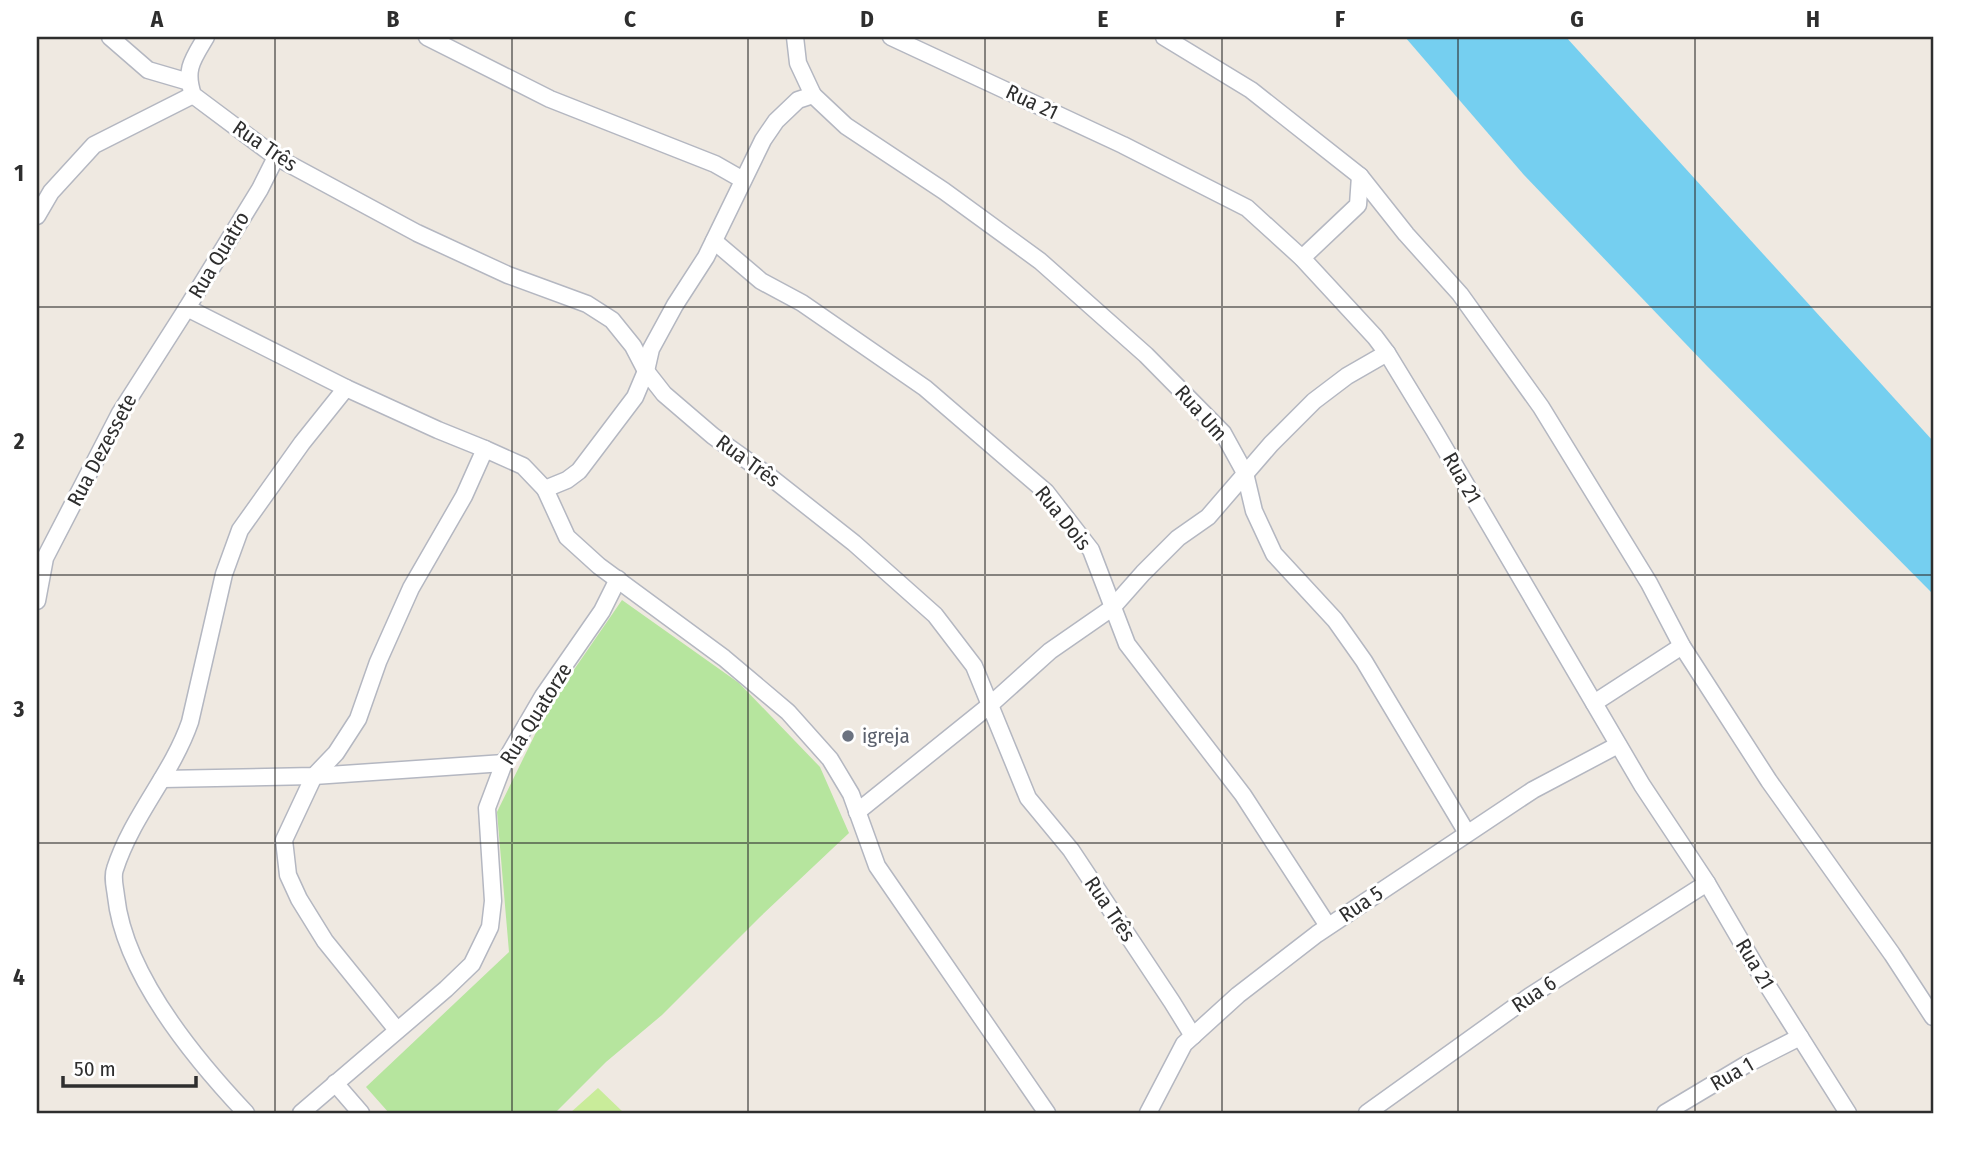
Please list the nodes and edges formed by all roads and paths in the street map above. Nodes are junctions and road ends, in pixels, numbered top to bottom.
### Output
1 (110, 37) edge
2 (206, 37) edge
3 (427, 37) edge
4 (795, 37) edge
5 (891, 37) edge
6 (1164, 37) edge
7 (191, 88) junction
8 (813, 95) junction
9 (276, 157) junction
10 (1360, 176) junction
11 (743, 180) junction
12 (37, 216) edge
13 (714, 241) junction
14 (1303, 258) junction
15 (187, 308) junction
16 (1387, 353) junction
17 (646, 371) junction
18 (346, 387) junction
19 (485, 449) junction
20 (1245, 473) junction
21 (545, 489) junction
22 (41, 557) edge
23 (618, 579) junction
24 (37, 601) edge
25 (1112, 608) junction
26 (1682, 646) junction
27 (1594, 703) junction
28 (990, 705) junction
29 (1618, 745) junction
30 (504, 763) junction
31 (314, 776) junction
32 (162, 779) junction
33 (857, 811) junction
34 (1468, 833) junction
35 (1707, 883) junction
36 (1328, 926) junction
37 (1933, 1017) edge
38 (397, 1030) junction
39 (1193, 1036) junction
40 (1800, 1037) junction
41 (335, 1083) junction
42 (246, 1113) edge
43 (301, 1113) edge
44 (361, 1113) edge
45 (1047, 1113) edge
46 (1148, 1113) edge
47 (1367, 1113) edge
48 (1665, 1113) edge
49 (1848, 1113) edge

1 - 7 street
2 - 7 street
3 - 11 street
4 - 8 street
5 - 14 street, Rua 21
6 - 10 street
7 - 9 street, Rua Três
7 - 12 street
8 - 11 street
8 - 20 street, Rua Um
9 - 15 street, Rua Quatro
9 - 17 street, Rua Três
10 - 14 street
10 - 26 street
11 - 13 street
13 - 17 street
13 - 25 street, Rua Dois
14 - 16 street, Rua 21
15 - 18 street, Rua Quatro
15 - 22 street, Rua Dezessete
16 - 20 street
16 - 27 street, Rua 21
17 - 21 street
17 - 28 street, Rua Três
18 - 19 street, Rua Quatro
18 - 32 street
19 - 21 street, Rua Quatro
19 - 31 street
20 - 25 street
20 - 34 street, Rua Um
21 - 23 street
22 - 24 street, Rua Dezessete
23 - 30 street, Rua Quatorze
23 - 33 street
25 - 28 street
25 - 36 street, Rua Dois
26 - 27 street
26 - 37 street
27 - 29 street, Rua 21
28 - 33 street
28 - 39 street, Rua Três
29 - 34 street, Rua 5
29 - 35 street, Rua 21
30 - 31 street
30 - 38 street, Rua Quatorze
31 - 32 street
31 - 38 street
32 - 42 street
33 - 45 street
34 - 36 street, Rua 5
35 - 40 street, Rua 21
35 - 47 street, Rua 6
36 - 39 street, Rua 5
38 - 41 street, Rua Quatorze
39 - 46 street, Rua 5
40 - 48 street, Rua 1
40 - 49 street, Rua 21
41 - 43 street, Rua Quatorze
41 - 44 street

